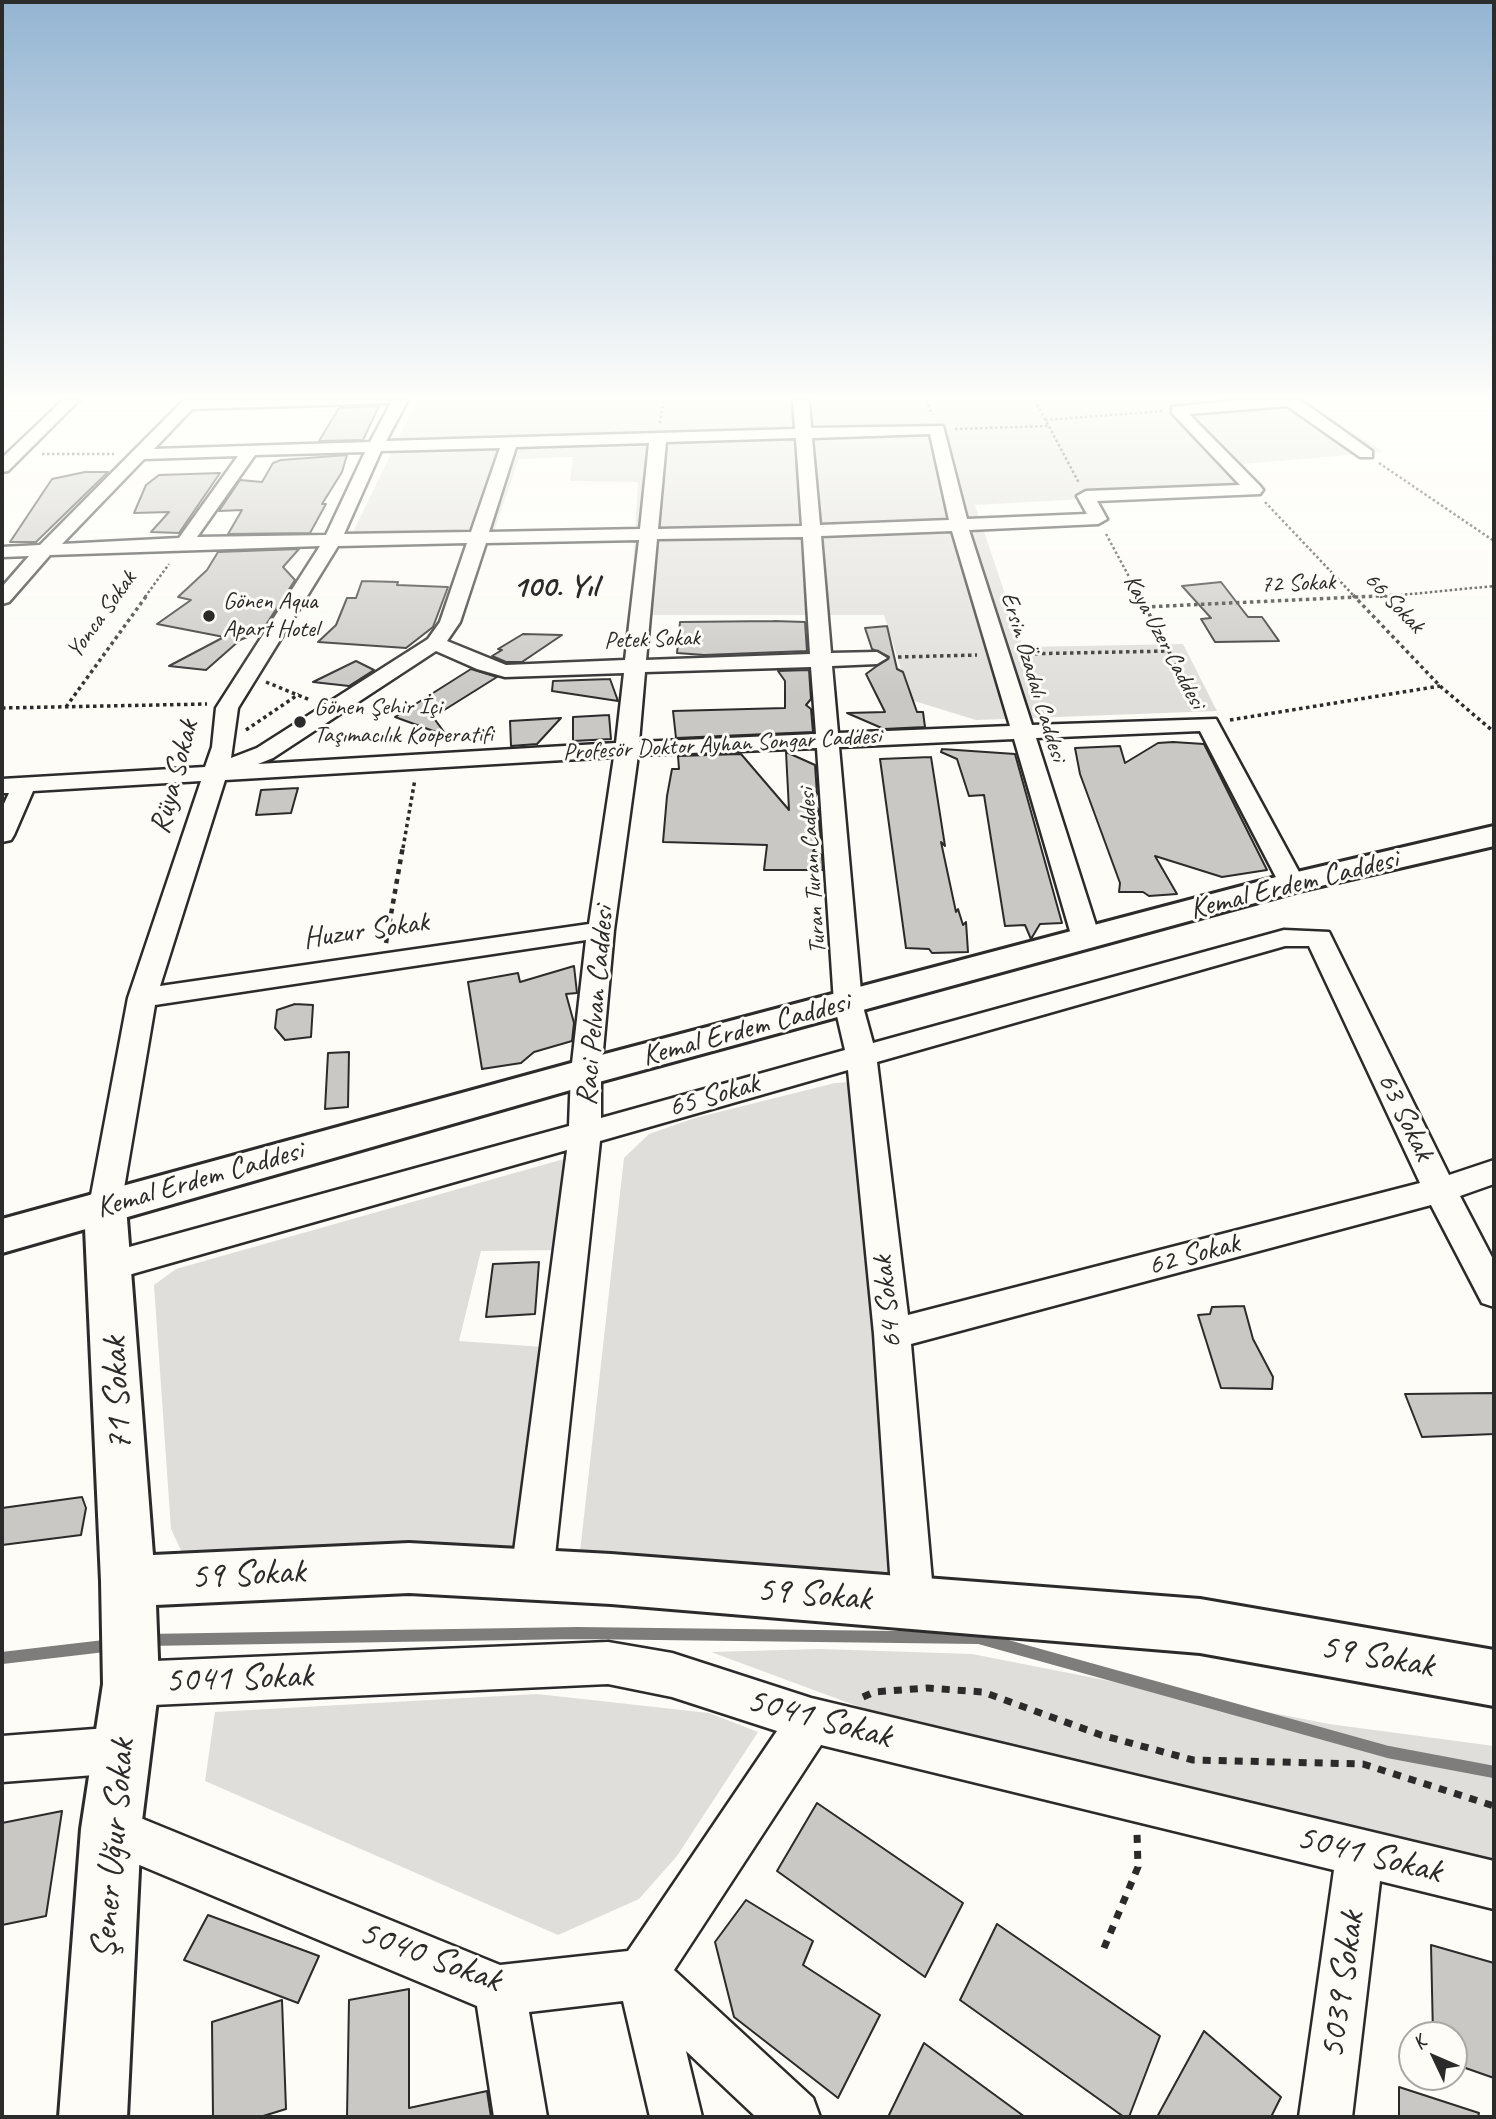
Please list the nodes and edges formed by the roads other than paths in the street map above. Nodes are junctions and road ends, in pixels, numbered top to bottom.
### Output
1 (96, 499) edge
2 (216, 499) edge
3 (351, 499) edge
4 (490, 499) edge
5 (652, 499) edge
6 (810, 499) edge
7 (953, 499) edge
8 (1088, 499) edge
9 (959, 525) junction
10 (813, 531) junction
11 (648, 534) junction
12 (477, 538) junction
13 (332, 541) junction
14 (184, 543) junction
15 (45, 550) junction
16 (2, 552) edge
17 (2, 598) edge
18 (435, 643) junction
19 (877, 658) dead end
20 (824, 660) junction
21 (635, 667) junction
22 (1208, 724) joint
23 (1023, 731) junction
24 (830, 740) junction
25 (627, 749) junction
26 (219, 760) junction
27 (13, 785) edge
28 (2, 835) edge
29 (1494, 836) edge
30 (1292, 883) junction
31 (601, 930) junction
32 (1086, 938) junction
33 (1319, 938) joint
34 (142, 998) junction
35 (848, 1003) junction
36 (861, 1055) junction
37 (586, 1072) junction
38 (584, 1132) junction
39 (1494, 1172) edge
40 (1440, 1190) junction
41 (105, 1206) junction
42 (2, 1236) edge
43 (111, 1266) junction
44 (1494, 1293) edge
45 (892, 1334) junction
46 (532, 1574) junction
47 (128, 1581) junction
48 (913, 1603) junction
49 (1494, 1678) edge
50 (131, 1684) junction
51 (811, 1720) junction
52 (121, 1750) junction
53 (2, 1759) edge
54 (111, 1829) junction
55 (1360, 1853) junction
56 (1494, 1885) edge
57 (642, 1974) junction
58 (500, 1990) junction
59 (92, 2117) edge
60 (520, 2117) edge
61 (676, 2117) edge
62 (794, 2117) edge
63 (1325, 2117) edge

1 - 15 street
2 - 14 street
3 - 13 street, Rüya Sokak
4 - 12 street
5 - 11 street, Raci Pelvan Caddesi
6 - 10 street, Turan Turan Caddesi
7 - 9 street, Ersin Özadalı Caddesi
8 - 9 street
9 - 10 street
9 - 23 street, Ersin Özadalı Caddesi
10 - 11 street
10 - 20 street, Turan Turan Caddesi
11 - 12 street
11 - 21 street, Raci Pelvan Caddesi
12 - 13 street
12 - 18 street
13 - 14 street
13 - 26 street, Rüya Sokak
14 - 15 street
15 - 16 street
15 - 17 street
18 - 21 street, Petek Sokak
18 - 26 street
19 - 20 street, Petek Sokak
20 - 21 street, Petek Sokak
20 - 24 street, Turan Turan Caddesi
21 - 25 street, Raci Pelvan Caddesi
22 - 23 street, Profesör Doktor Ayhan Songar Caddesi
22 - 30 street, Kaya Uzer Caddesi
23 - 24 street, Profesör Doktor Ayhan Songar Caddesi
23 - 32 street, Ersin Özadalı Caddesi
24 - 25 street, Profesör Doktor Ayhan Songar Caddesi
24 - 35 street, Turan Turan Caddesi
25 - 26 street, Profesör Doktor Ayhan Songar Caddesi
25 - 31 street, Raci Pelvan Caddesi
26 - 27 street, Profesör Doktor Ayhan Songar Caddesi
26 - 34 street, Rüya Sokak
27 - 28 street
29 - 30 street, Kemal Erdem Caddesi
30 - 32 street, Kemal Erdem Caddesi
31 - 34 street, Huzur Sokak
31 - 37 street, Raci Pelvan Caddesi
32 - 35 street, Kemal Erdem Caddesi
33 - 36 street, 65 Sokak
33 - 40 street, 63 Sokak
34 - 41 street, Rüya Sokak
35 - 36 street, 64 Sokak
35 - 37 street, Kemal Erdem Caddesi
36 - 38 street, 65 Sokak
36 - 45 street, 64 Sokak
37 - 38 street, Raci Pelvan Caddesi
37 - 41 street, Kemal Erdem Caddesi
38 - 43 street, 65 Sokak
38 - 46 street, Raci Pelvan Caddesi
39 - 40 street, 62 Sokak
40 - 44 street, 63 Sokak
40 - 45 street, 62 Sokak
41 - 42 street, Kemal Erdem Caddesi
41 - 43 street, 71 Sokak
43 - 47 street, 71 Sokak
45 - 48 street, 64 Sokak
46 - 47 street, 59 Sokak
46 - 48 street, 59 Sokak
47 - 50 street, Şener Uğur Sokak
48 - 49 street, 59 Sokak
50 - 51 street, 5041 Sokak
50 - 52 street, Şener Uğur Sokak
51 - 55 street, 5041 Sokak
51 - 57 street
52 - 53 street
52 - 54 street, Şener Uğur Sokak
54 - 58 street, 5040 Sokak
54 - 59 street, Şener Uğur Sokak
55 - 56 street, 5041 Sokak
55 - 63 street, 5039 Sokak
57 - 58 street, 5040 Sokak
57 - 61 street
57 - 62 street
58 - 60 street

